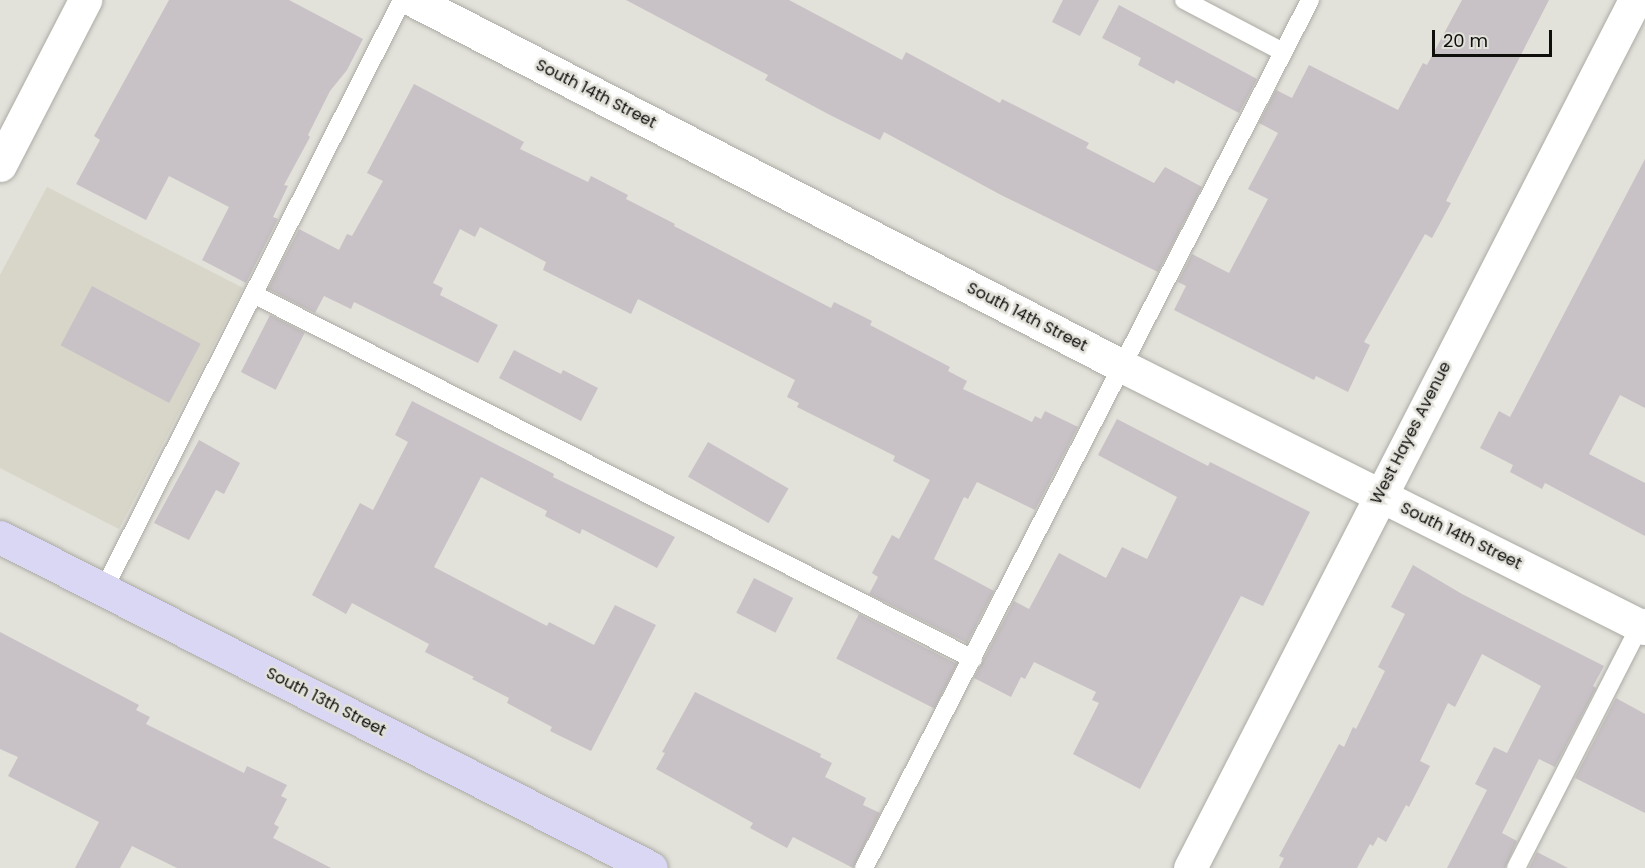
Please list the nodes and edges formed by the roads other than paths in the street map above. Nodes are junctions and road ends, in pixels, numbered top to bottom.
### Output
1 (85, 0) edge
2 (402, 0) edge
3 (413, 0) edge
4 (1184, 0) edge
5 (1310, 0) edge
6 (1635, 0) edge
7 (1283, 52) junction
8 (0, 165) edge
9 (254, 294) junction
10 (1124, 367) junction
11 (1379, 495) junction
12 (0, 537) edge
13 (104, 589) junction
14 (1644, 623) edge
15 (973, 658) junction
16 (651, 868) edge
17 (864, 868) edge
18 (1190, 868) edge
19 (1516, 868) edge

1 - 8 street
2 - 9 lane
3 - 10 street, South 14th Street
4 - 7 lane
5 - 7 lane
6 - 11 street, West Hayes Avenue
7 - 10 lane
9 - 13 lane
9 - 15 lane
10 - 11 street, South 14th Street
10 - 15 lane
11 - 14 street, South 14th Street
11 - 18 street, West Hayes Avenue
12 - 13 street, South 13th Street
13 - 16 street, South 13th Street
14 - 19 lane
15 - 17 lane

